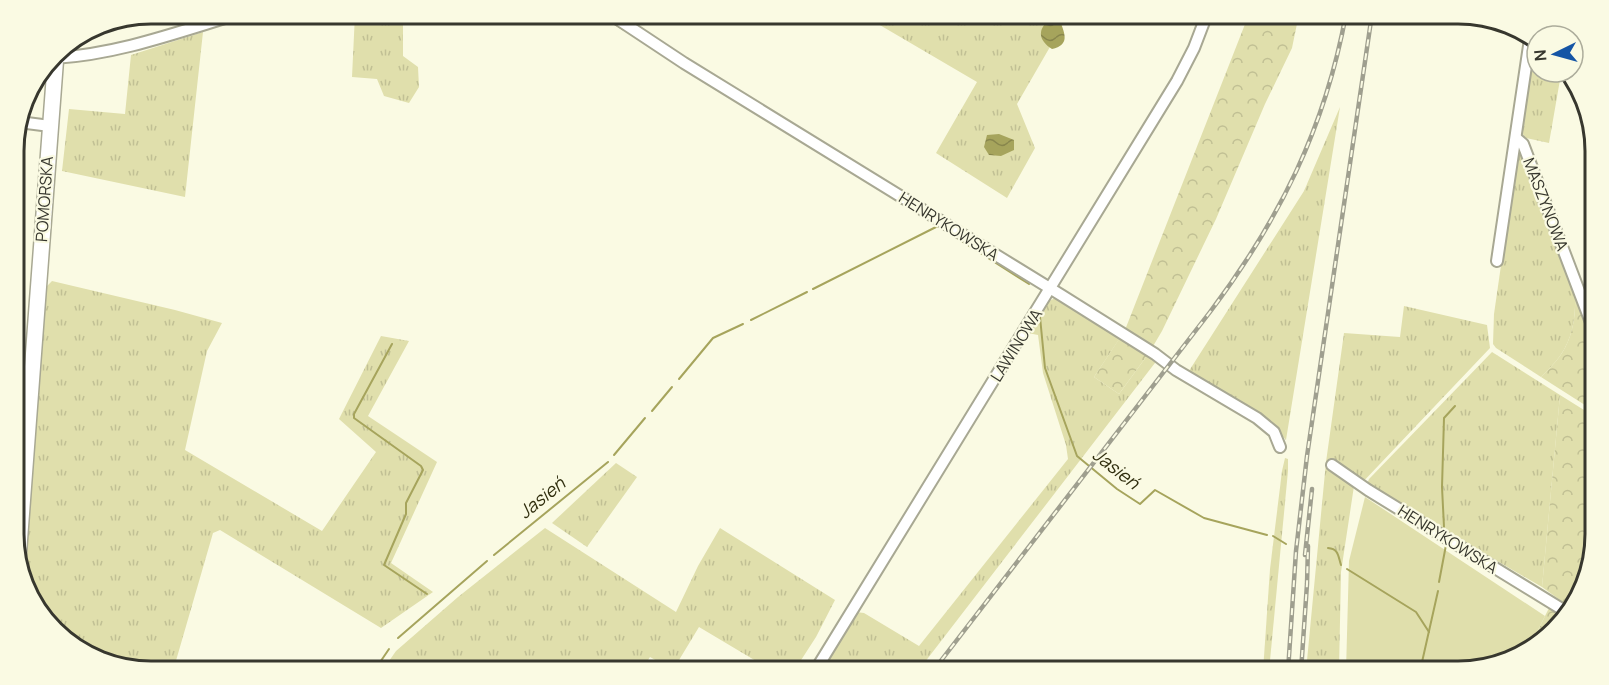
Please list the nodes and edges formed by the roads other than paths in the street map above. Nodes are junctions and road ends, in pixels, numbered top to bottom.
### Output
1 (204, 24) edge
2 (625, 24) edge
3 (1203, 24) edge
4 (68, 56) edge
5 (55, 68) edge
6 (1528, 84) edge
7 (27, 123) edge
8 (50, 126) junction
9 (1516, 138) junction
10 (1497, 261) dead end
11 (1051, 288) junction
12 (1585, 307) edge
13 (1280, 447) dead end
14 (1332, 465) dead end
15 (24, 479) edge
16 (1561, 608) edge
17 (821, 661) edge

1 - 4 street
2 - 11 street, HENRYKOWSKA
3 - 11 street, LAWINOWA
5 - 8 street, POMORSKA
6 - 9 street, MASZYNOWA
7 - 8 street
8 - 15 street, POMORSKA
9 - 10 street
9 - 12 street, MASZYNOWA
11 - 13 street, HENRYKOWSKA
11 - 17 street, LAWINOWA
14 - 16 street, HENRYKOWSKA

